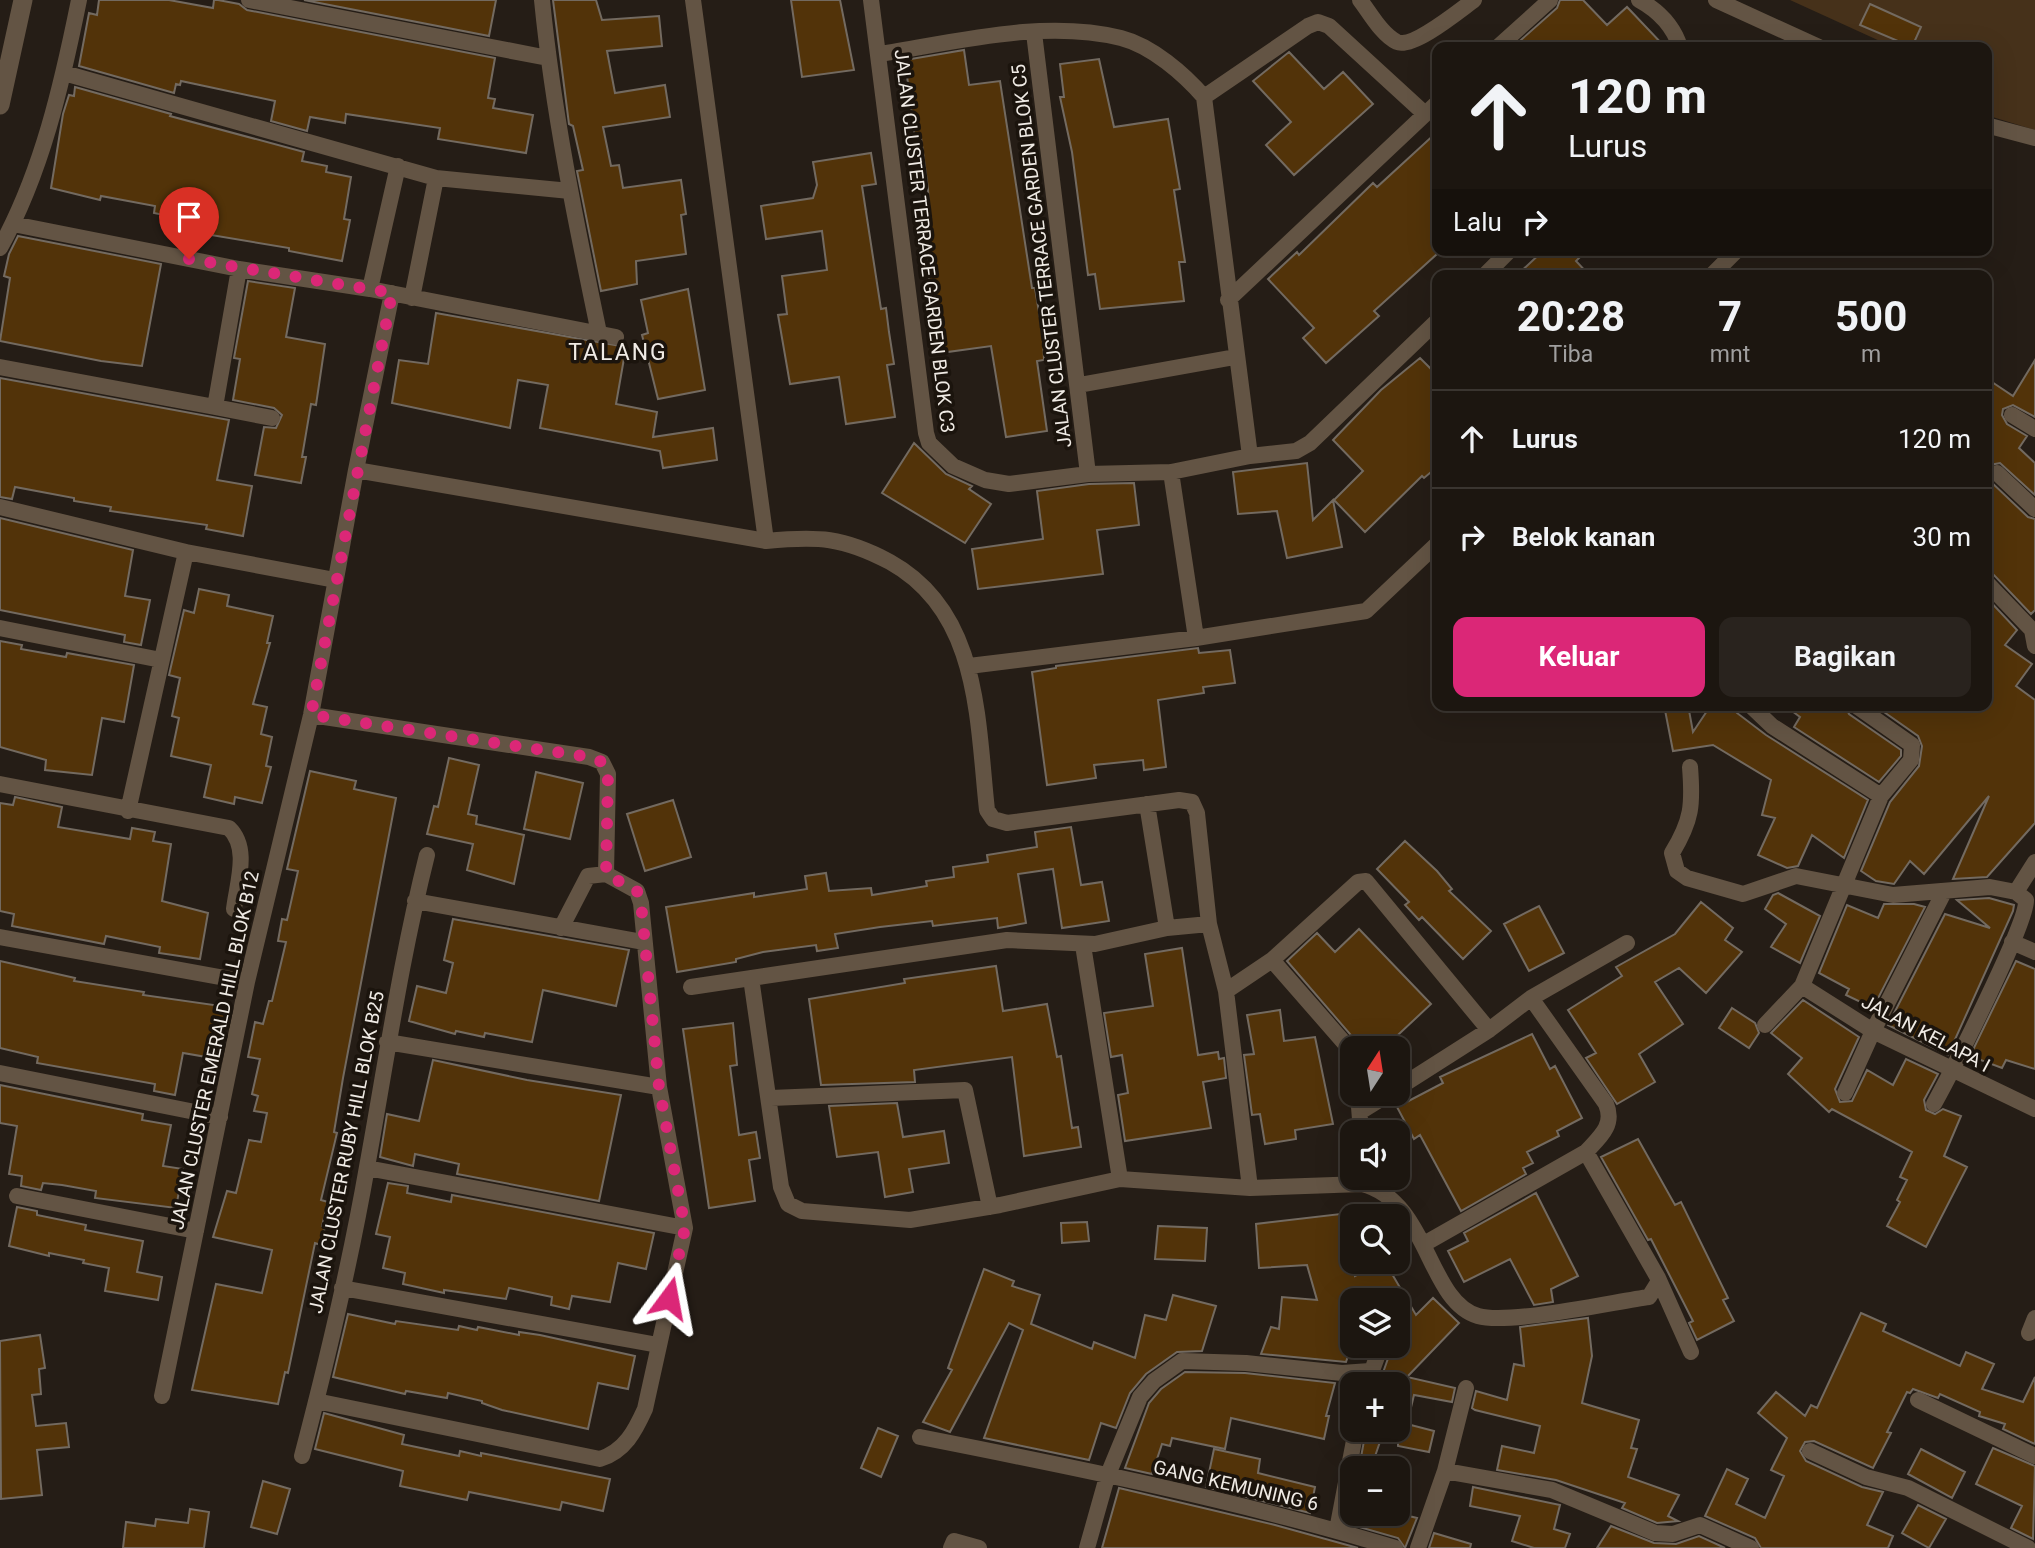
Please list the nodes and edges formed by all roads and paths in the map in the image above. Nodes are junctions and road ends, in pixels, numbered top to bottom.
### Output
1 (23, 0) edge
2 (79, 0) edge
3 (249, 0) edge
4 (542, 0) edge
5 (692, 0) edge
6 (871, 0) edge
7 (1360, 0) edge
8 (1474, 0) edge
9 (1550, 0) edge
10 (1639, 0) edge
11 (1716, 0) edge
12 (1034, 33) junction
13 (1504, 42) edge
14 (1678, 42) edge
15 (1808, 42) edge
16 (880, 54) junction
17 (548, 58) junction
18 (64, 73) junction
19 (1204, 97) junction
20 (0, 105) edge
21 (1431, 108) edge
22 (1992, 127) edge
23 (2035, 138) edge
24 (398, 166) junction
25 (436, 178) junction
26 (570, 191) junction
27 (13, 225) junction
28 (0, 248) edge
29 (1504, 256) edge
30 (1731, 256) edge
31 (239, 269) junction
32 (1490, 270) edge
33 (1717, 270) edge
34 (370, 289) junction
35 (392, 293) junction
36 (412, 298) junction
37 (1228, 300) junction
38 (1432, 326) edge
39 (599, 333) junction
40 (616, 337) dead end
41 (1235, 357) junction
42 (0, 366) edge
43 (1079, 385) junction
44 (215, 407) junction
45 (2012, 415) dead end
46 (272, 418) dead end
47 (2035, 429) edge
48 (1251, 456) junction
49 (356, 470) junction
50 (1171, 472) junction
51 (1997, 473) dead end
52 (1088, 474) junction
53 (0, 508) edge
54 (2035, 509) edge
55 (766, 541) junction
56 (1432, 549) edge
57 (186, 552) junction
58 (335, 580) junction
59 (1992, 588) edge
60 (0, 628) edge
61 (1196, 638) junction
62 (2035, 646) edge
63 (161, 660) junction
64 (969, 666) junction
65 (1756, 711) edge
66 (1864, 711) edge
67 (311, 715) junction
68 (1690, 767) dead end
69 (0, 785) edge
70 (1881, 796) junction
71 (1147, 804) junction
72 (128, 811) junction
73 (427, 855) dead end
74 (2035, 862) edge
75 (606, 874) junction
76 (1846, 885) junction
77 (2016, 891) junction
78 (1944, 892) junction
79 (415, 901) junction
80 (234, 909) dead end
81 (1209, 923) junction
82 (561, 928) junction
83 (1167, 928) junction
84 (0, 937) edge
85 (643, 942) junction
86 (2012, 942) junction
87 (1627, 943) dead end
88 (1083, 945) junction
89 (2035, 952) edge
90 (1272, 960) junction
91 (751, 978) junction
92 (247, 982) junction
93 (1802, 986) junction
94 (691, 987) dead end
95 (1226, 991) junction
96 (1531, 998) junction
97 (1765, 1026) dead end
98 (1489, 1030) junction
99 (1873, 1031) junction
100 (1340, 1038) edge
101 (387, 1042) junction
102 (1952, 1071) junction
103 (0, 1073) edge
104 (1410, 1080) edge
105 (659, 1087) junction
106 (1845, 1093) dead end
107 (771, 1097) junction
108 (1934, 1104) dead end
109 (1359, 1106) edge
110 (1370, 1106) edge
111 (2035, 1109) edge
112 (1360, 1112) junction
113 (220, 1117) junction
114 (1360, 1120) edge
115 (1587, 1152) junction
116 (367, 1168) junction
117 (1120, 1179) junction
118 (1340, 1182) edge
119 (1250, 1188) junction
120 (1383, 1190) edge
121 (17, 1196) dead end
122 (990, 1207) junction
123 (685, 1228) junction
124 (196, 1231) junction
125 (1424, 1244) junction
126 (1658, 1281) junction
127 (342, 1288) junction
128 (658, 1345) junction
129 (1692, 1352) dead end
130 (1340, 1373) edge
131 (1466, 1388) dead end
132 (162, 1396) dead end
133 (1918, 1400) dead end
134 (316, 1401) junction
135 (920, 1437) dead end
136 (1354, 1442) edge
137 (1810, 1451) dead end
138 (302, 1456) dead end
139 (2035, 1456) edge
140 (1445, 1471) junction
141 (1107, 1477) junction
142 (1337, 1530) junction
143 (951, 1548) edge
144 (979, 1548) edge
145 (1087, 1548) edge
146 (1395, 1548) edge
147 (1419, 1548) edge
148 (1751, 1548) edge
149 (2028, 1548) edge

1 - 20 street
2 - 18 street
3 - 17 street
4 - 17 street
5 - 55 street
6 - 16 street, JALAN CLUSTER TERRACE GARDEN BLOK C3
7 - 8 street
9 - 13 street
10 - 14 street
11 - 15 street
12 - 16 street
12 - 19 street
12 - 43 street, JALAN CLUSTER TERRACE GARDEN BLOK C5
16 - 52 street, JALAN CLUSTER TERRACE GARDEN BLOK C3
17 - 26 street
18 - 24 street
18 - 27 street
19 - 21 street
19 - 37 street
21 - 37 street
22 - 23 street
24 - 25 street
24 - 34 street
25 - 26 street
25 - 36 street
26 - 39 street
27 - 28 street
27 - 31 street
29 - 32 street
30 - 33 street
31 - 34 street
31 - 44 street
34 - 35 street
35 - 36 street
35 - 49 street, JALAN CLUSTER EMERALD HILL BLOK B12
36 - 39 street
37 - 41 street
38 - 48 street, JALAN CLUSTER TERRACE GARDEN BLOK C3
39 - 40 street
41 - 43 street
41 - 48 street
42 - 44 street
43 - 52 street, JALAN CLUSTER TERRACE GARDEN BLOK C5
44 - 46 street
45 - 47 street
48 - 50 street, JALAN CLUSTER TERRACE GARDEN BLOK C3
49 - 55 street
49 - 58 street, JALAN CLUSTER EMERALD HILL BLOK B12
50 - 52 street, JALAN CLUSTER TERRACE GARDEN BLOK C3
50 - 61 street
51 - 54 street
53 - 57 street
55 - 64 street
56 - 61 street
57 - 58 street
57 - 63 street
58 - 67 street, JALAN CLUSTER EMERALD HILL BLOK B12
59 - 62 street
60 - 63 street
61 - 64 street
63 - 72 street
64 - 71 street
65 - 70 street
66 - 70 street
67 - 75 street
67 - 92 street, JALAN CLUSTER EMERALD HILL BLOK B12
68 - 76 street
69 - 72 street
70 - 76 street
71 - 81 street
71 - 83 street
72 - 80 street
73 - 79 street, JALAN CLUSTER RUBY HILL BLOK B25
74 - 77 street
75 - 82 street
75 - 85 street
76 - 78 street
76 - 93 street
77 - 78 street
77 - 86 street
78 - 99 street
79 - 82 street
79 - 101 street, JALAN CLUSTER RUBY HILL BLOK B25
81 - 83 street
81 - 95 street
82 - 85 street
83 - 88 street
84 - 92 street
85 - 105 street
86 - 89 street
86 - 102 street
87 - 96 street
88 - 91 street
88 - 117 street
90 - 95 street
90 - 98 street
90 - 100 street
91 - 94 street
91 - 107 street
92 - 113 street, JALAN CLUSTER EMERALD HILL BLOK B12
93 - 97 street
93 - 99 street, JALAN KELAPA I
95 - 119 street
96 - 98 street
96 - 115 street
98 - 104 street
99 - 102 street, JALAN KELAPA I
99 - 106 street
101 - 105 street
101 - 116 street, JALAN CLUSTER RUBY HILL BLOK B25
102 - 108 street
102 - 111 street, JALAN KELAPA I
103 - 113 street
105 - 123 street
107 - 122 street
107 - 122 street
109 - 112 street
110 - 112 street
112 - 114 street
113 - 124 street, JALAN CLUSTER EMERALD HILL BLOK B12
115 - 125 street
115 - 126 street
116 - 123 street
116 - 127 street, JALAN CLUSTER RUBY HILL BLOK B25
117 - 119 street
117 - 122 street
118 - 119 street
120 - 125 street
121 - 124 street
123 - 128 street
124 - 132 street, JALAN CLUSTER EMERALD HILL BLOK B12
125 - 126 street
126 - 129 street
127 - 128 street
127 - 134 street, JALAN CLUSTER RUBY HILL BLOK B25
128 - 134 street
130 - 141 street
131 - 140 street
133 - 139 street
134 - 138 street, JALAN CLUSTER RUBY HILL BLOK B25
135 - 141 street, GANG KEMUNING 6
136 - 142 street
137 - 149 street
140 - 147 street
140 - 148 street
141 - 142 street, GANG KEMUNING 6
141 - 145 street
142 - 146 street, GANG KEMUNING 6
143 - 144 street

